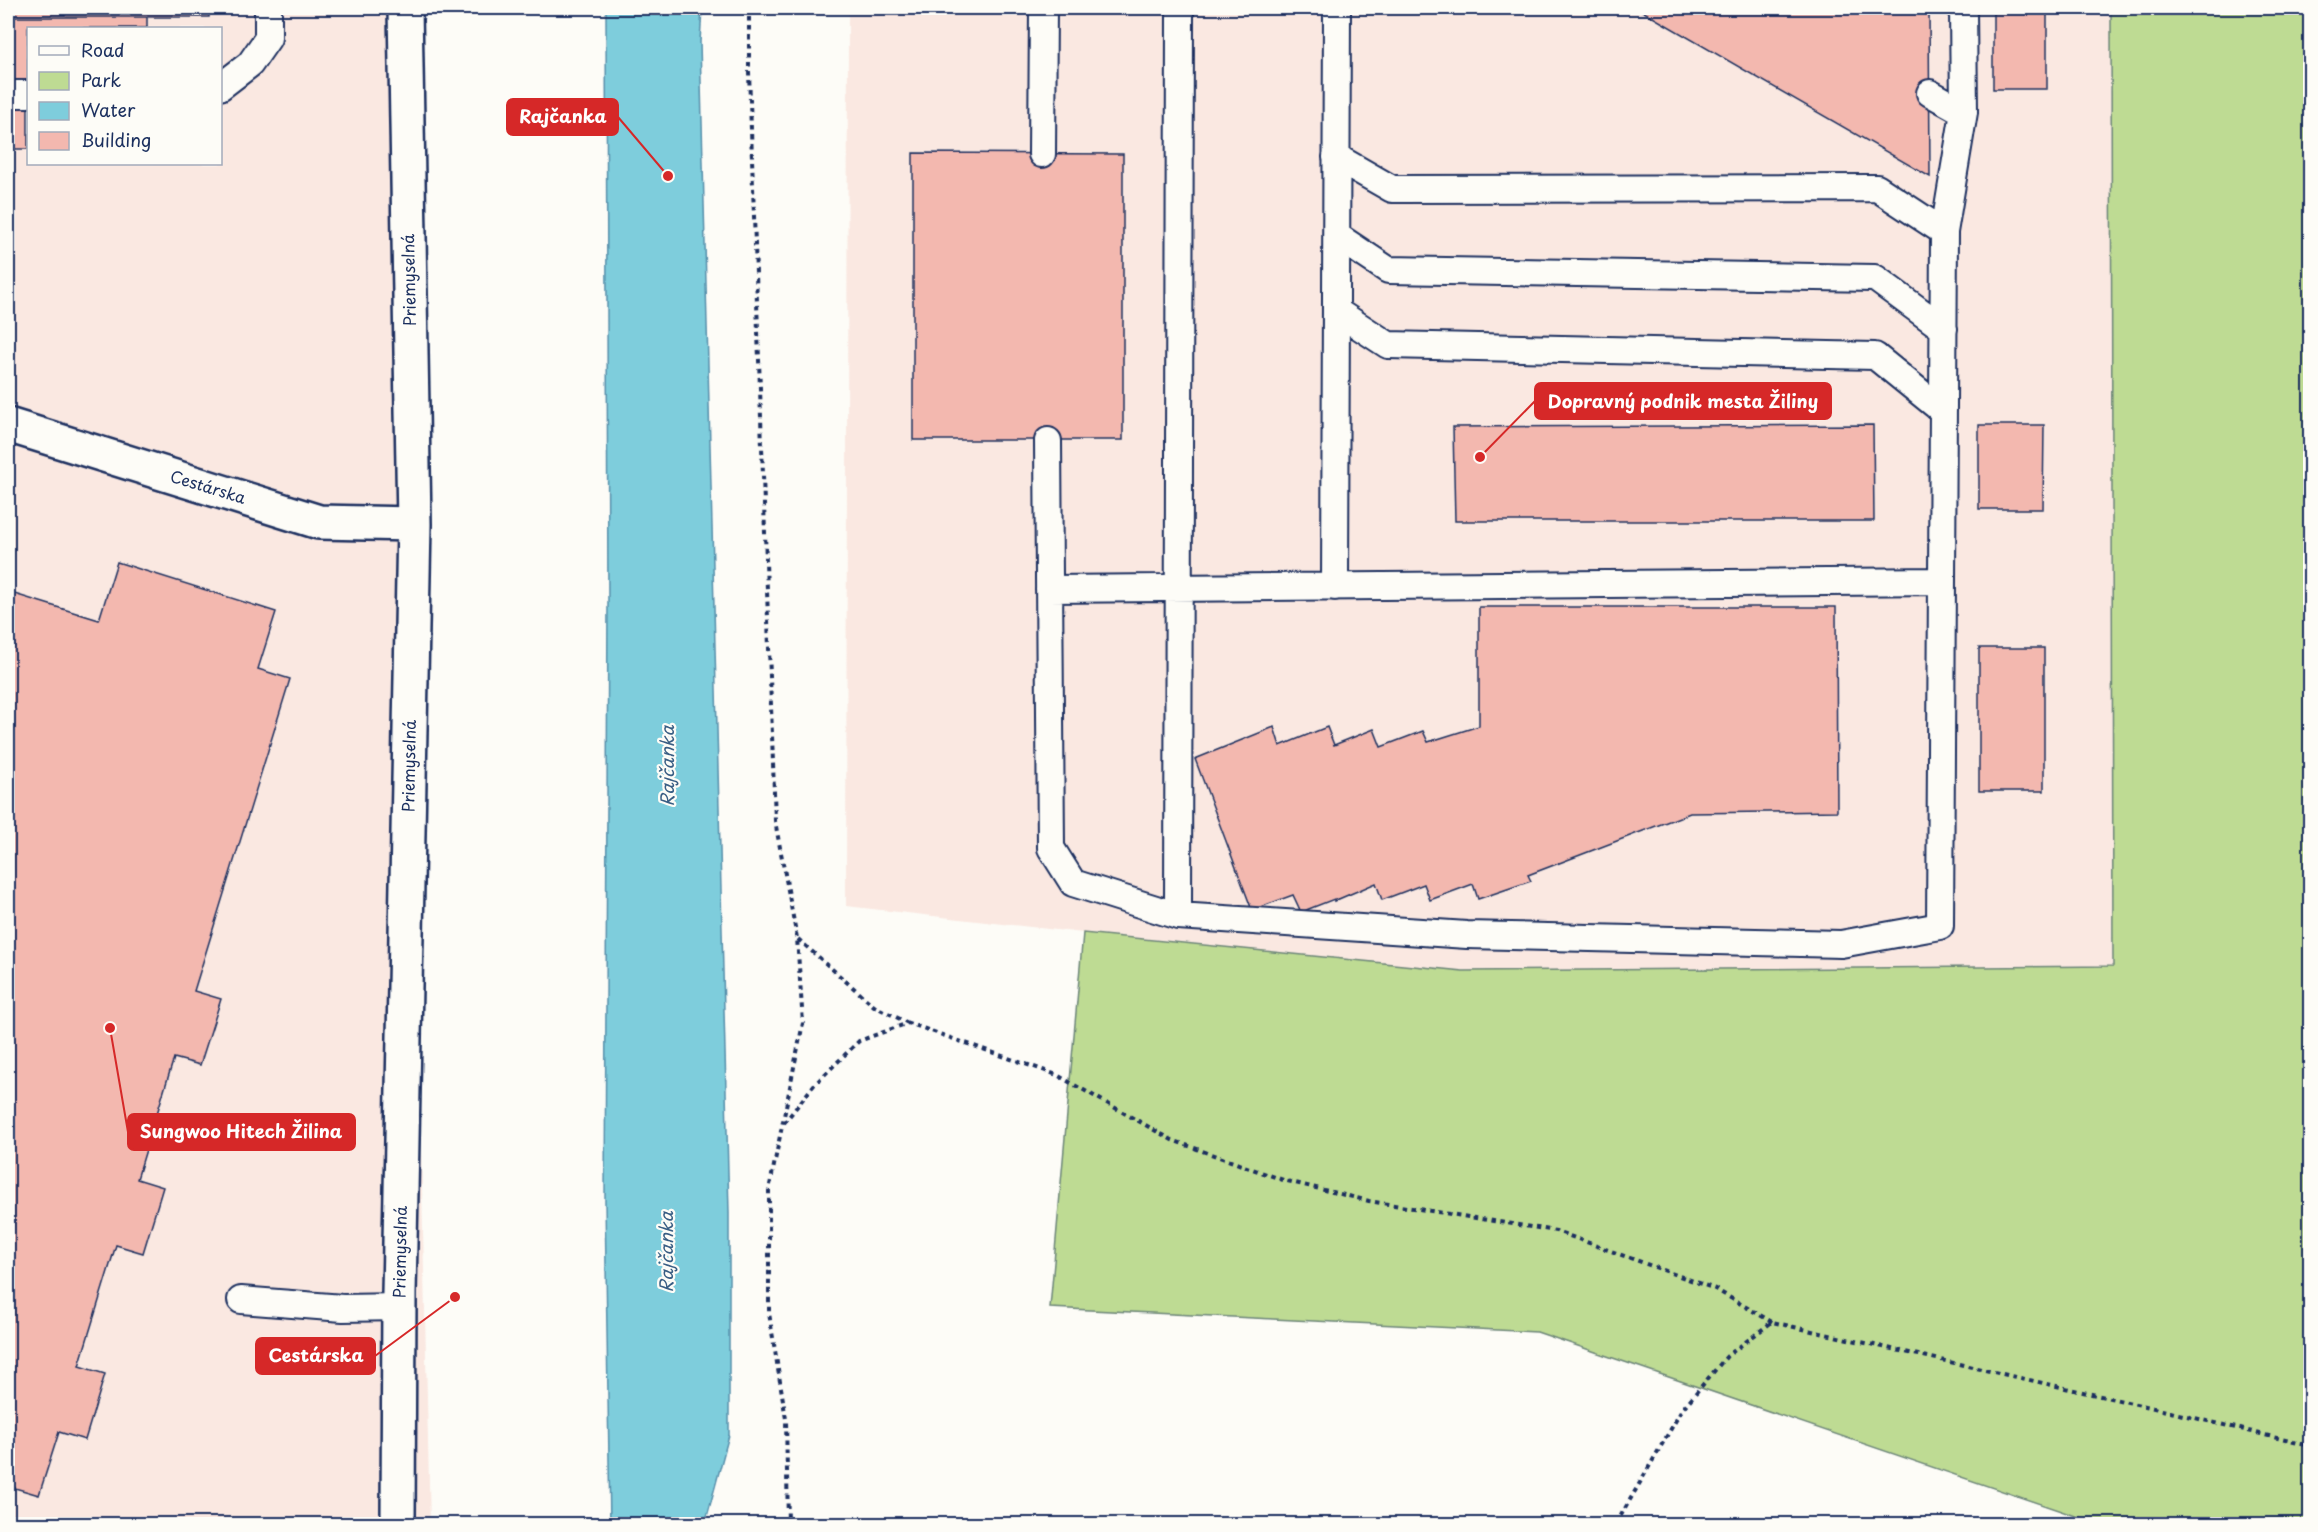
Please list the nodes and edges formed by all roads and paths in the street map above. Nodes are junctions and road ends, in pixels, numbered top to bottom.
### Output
1 (268, 8) edge
2 (405, 8) edge
3 (749, 8) edge
4 (1043, 8) edge
5 (1180, 8) edge
6 (1336, 8) edge
7 (1958, 11) edge
8 (222, 85) edge
9 (8, 93) edge
10 (1930, 93) dead end
11 (27, 94) edge
12 (1964, 112) junction
13 (1042, 154) dead end
14 (1336, 157) junction
15 (1944, 232) junction
16 (1337, 236) junction
17 (1336, 311) junction
18 (1944, 329) junction
19 (1944, 411) junction
20 (8, 425) edge
21 (1048, 441) dead end
22 (414, 524) junction
23 (1942, 581) junction
24 (1335, 587) junction
25 (1180, 588) junction
26 (1049, 590) junction
27 (1178, 916) junction
28 (797, 938) junction
29 (908, 1023) junction
30 (784, 1124) junction
31 (241, 1300) dead end
32 (399, 1307) junction
33 (1772, 1322) junction
34 (2310, 1446) edge
35 (398, 1524) edge
36 (788, 1524) edge
37 (1616, 1524) edge

1 - 8 lane
2 - 22 street, Priemyselná
3 - 28 path
4 - 13 lane
5 - 25 lane
6 - 14 lane
7 - 12 lane
9 - 11 lane
10 - 12 lane
12 - 15 lane
14 - 15 lane
14 - 16 lane
15 - 18 lane
16 - 17 lane
16 - 18 lane
17 - 19 lane
17 - 24 lane
18 - 19 lane
19 - 23 lane
20 - 22 street, Cestárska
21 - 26 lane
22 - 32 street, Priemyselná
23 - 24 lane
23 - 27 lane
24 - 25 lane
25 - 26 lane
25 - 27 lane
26 - 27 lane
28 - 29 path
28 - 30 path
29 - 30 path
29 - 33 path
30 - 36 path
31 - 32 lane
32 - 35 street, Priemyselná
33 - 34 path
33 - 37 path

